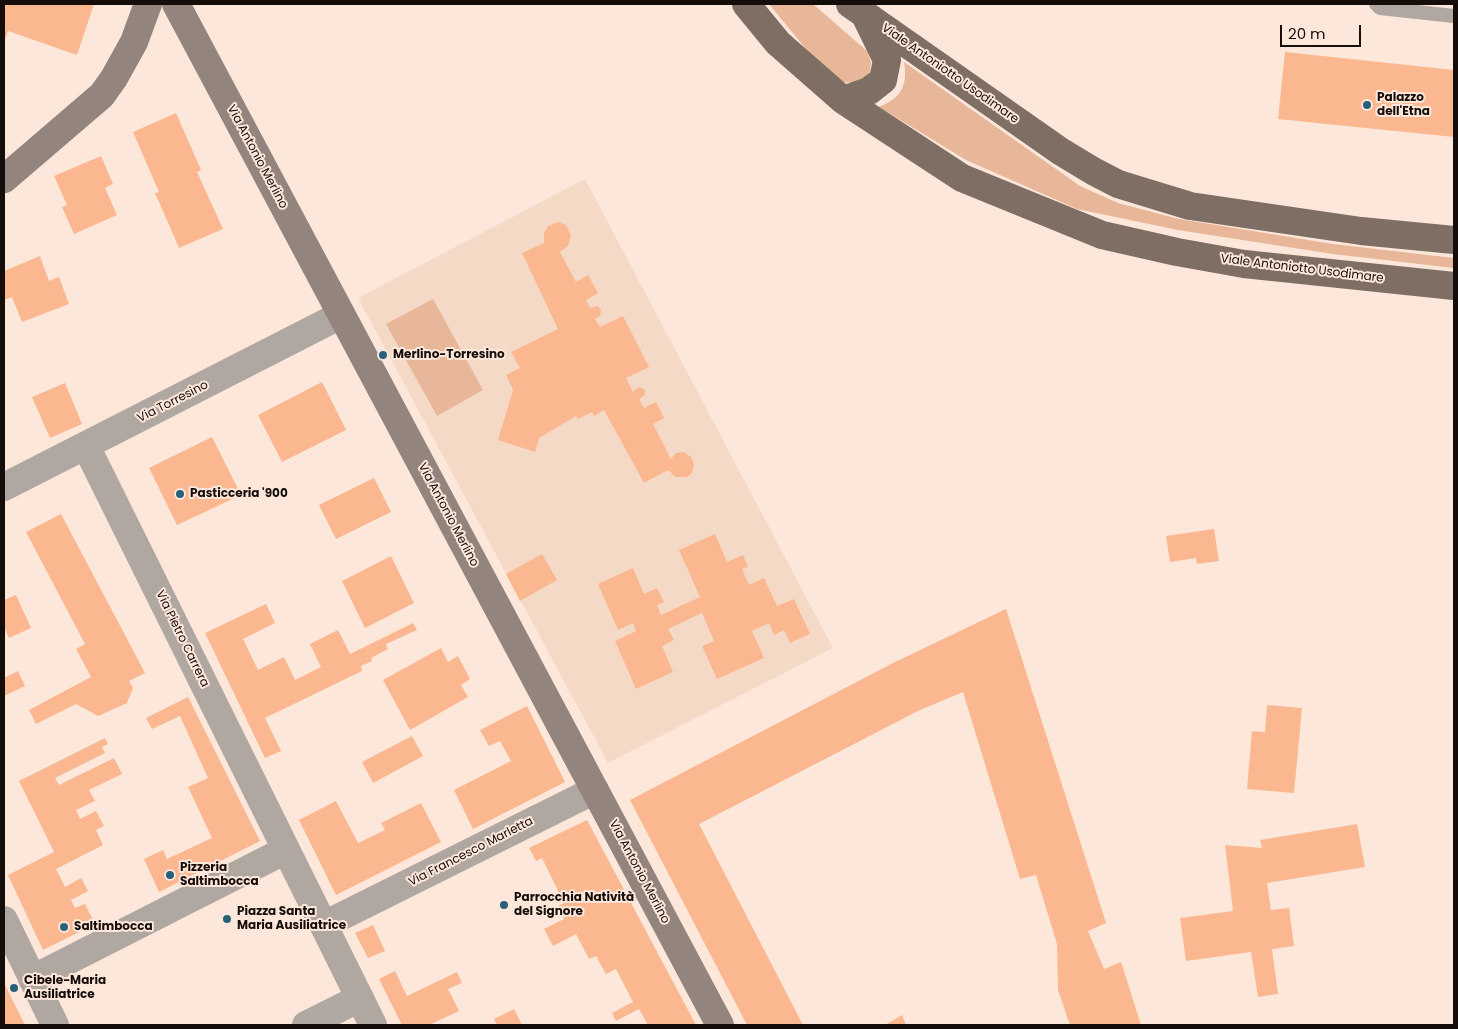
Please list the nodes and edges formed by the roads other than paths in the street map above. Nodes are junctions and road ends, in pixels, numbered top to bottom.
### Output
1 (148, 4) edge
2 (176, 4) edge
3 (746, 4) edge
4 (1376, 4) edge
5 (858, 10) edge
6 (1454, 16) edge
7 (843, 100) junction
8 (4, 179) edge
9 (1454, 240) edge
10 (1454, 286) edge
11 (341, 315) junction
12 (86, 446) junction
13 (4, 487) edge
14 (595, 790) junction
15 (282, 841) junction
16 (4, 920) edge
17 (335, 920) junction
18 (32, 978) junction
19 (367, 1013) edge
20 (55, 1025) edge
21 (306, 1025) edge
22 (720, 1025) edge

1 - 8 main road
2 - 11 main road, Via Antonio Merlino
3 - 7 main road, Viale Antoniotto Usodimare
4 - 6 lane
5 - 7 main road
5 - 9 main road, Viale Antoniotto Usodimare
7 - 10 main road, Viale Antoniotto Usodimare
11 - 12 street, Via Torresino
11 - 14 main road, Via Antonio Merlino
12 - 13 street, Via Torresino
12 - 15 street, Via Pietro Carrera
14 - 17 street, Via Francesco Marletta
14 - 22 main road, Via Antonio Merlino
15 - 17 street, Via Pietro Carrera
15 - 18 street
16 - 18 street
17 - 19 street, Via Pietro Carrera
18 - 20 street
19 - 21 street

